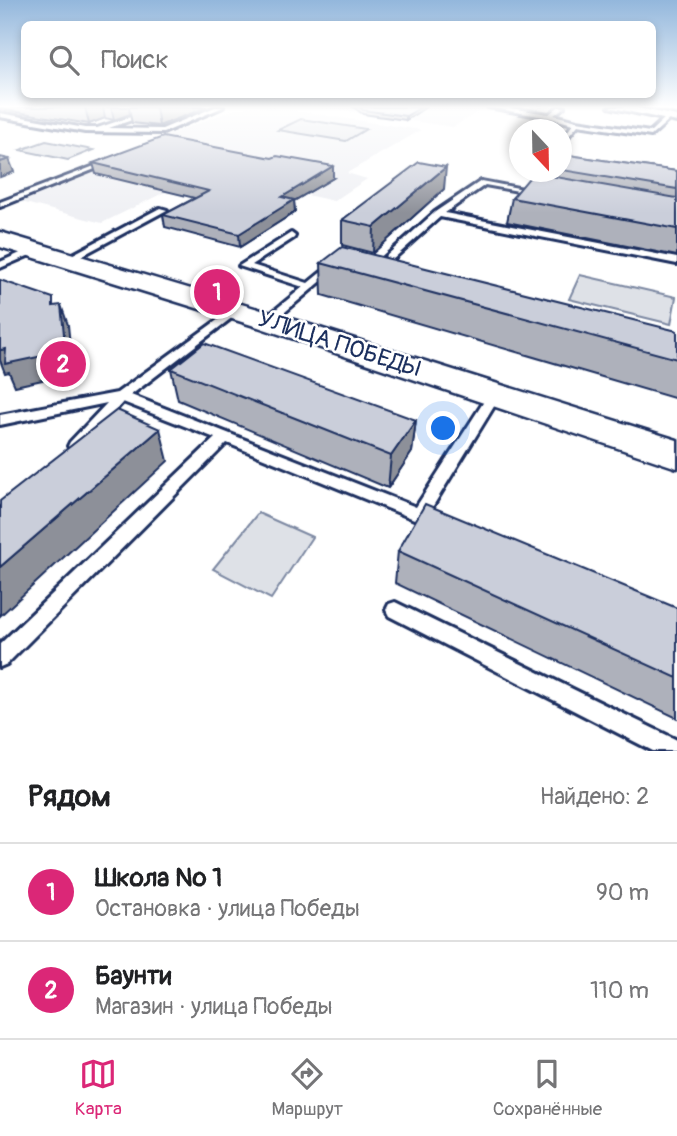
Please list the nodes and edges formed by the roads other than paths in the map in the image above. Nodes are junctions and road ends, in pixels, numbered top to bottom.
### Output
1 (112, 161) edge
2 (552, 195) edge
3 (0, 205) edge
4 (163, 210) dead end
5 (438, 214) junction
6 (291, 236) dead end
7 (0, 239) edge
8 (34, 250) junction
9 (67, 260) junction
10 (677, 261) edge
11 (0, 265) edge
12 (343, 268) edge
13 (388, 274) edge
14 (309, 286) junction
15 (234, 311) junction
16 (268, 321) junction
17 (495, 395) junction
18 (121, 396) junction
19 (0, 420) edge
20 (225, 437) junction
21 (68, 452) edge
22 (677, 454) edge
23 (395, 610) dead end
24 (0, 657) edge
25 (676, 751) edge

1 - 3 lane
2 - 5 lane
4 - 9 lane
5 - 10 lane
5 - 13 lane
6 - 14 lane
7 - 8 street, УЛИЦА ПОБЕДЫ
8 - 9 street, УЛИЦА ПОБЕДЫ
8 - 11 lane
9 - 15 street, УЛИЦА ПОБЕДЫ
12 - 14 lane
14 - 16 lane
15 - 16 street, УЛИЦА ПОБЕДЫ
15 - 18 lane
16 - 17 street, УЛИЦА ПОБЕДЫ
17 - 20 lane
17 - 22 street, УЛИЦА ПОБЕДЫ
18 - 19 lane
18 - 20 lane
18 - 21 lane
20 - 24 lane
23 - 25 lane

